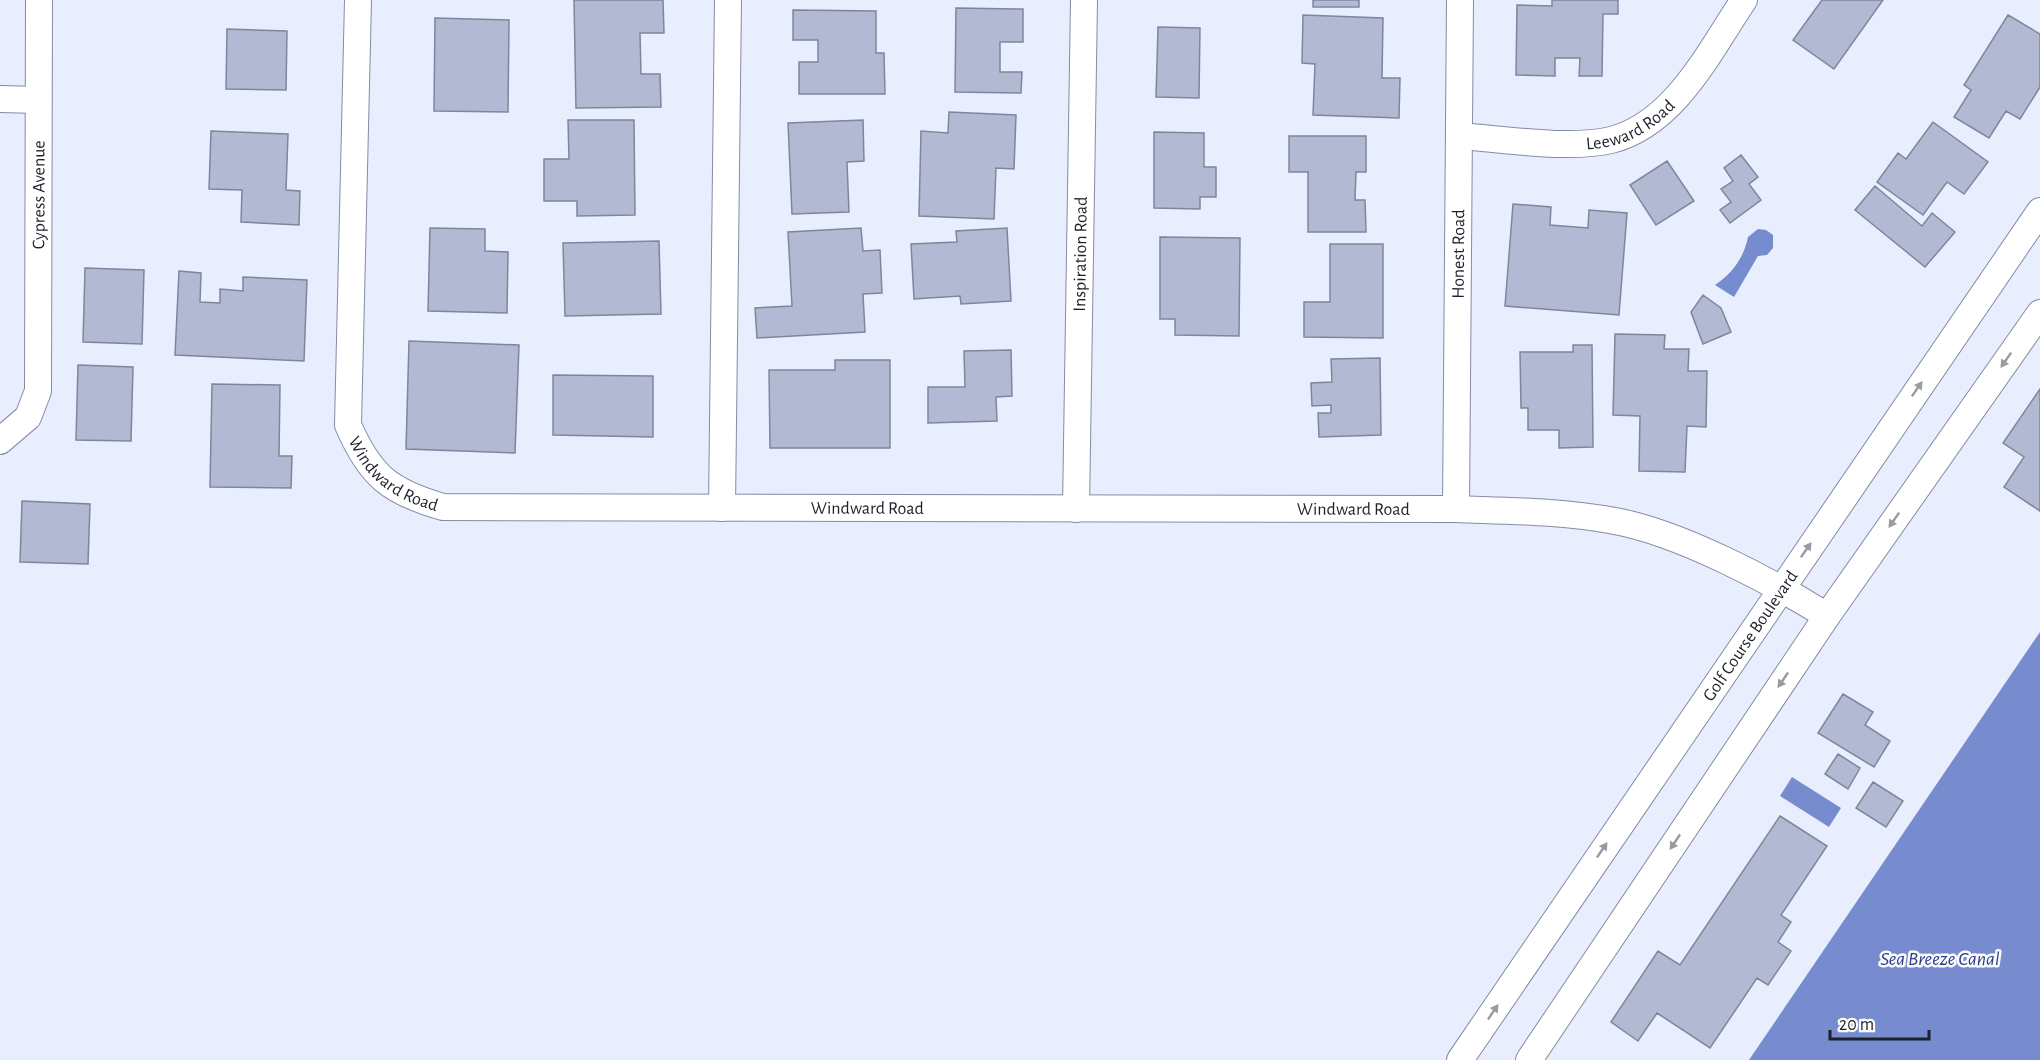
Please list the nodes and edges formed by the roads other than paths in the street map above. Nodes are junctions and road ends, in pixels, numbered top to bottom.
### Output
1 (39, 0) edge
2 (358, 0) edge
3 (728, 0) edge
4 (1084, 0) edge
5 (1460, 0) edge
6 (1744, 0) edge
7 (0, 99) edge
8 (39, 100) junction
9 (1460, 136) junction
10 (2040, 211) edge
11 (2040, 313) edge
12 (0, 441) edge
13 (722, 508) junction
14 (1076, 509) junction
15 (1456, 509) junction
16 (1780, 587) junction
17 (1827, 616) junction
18 (1460, 1060) edge
19 (1529, 1060) edge

1 - 8 street, Cypress Avenue
2 - 13 street, Windward Road
3 - 13 street
4 - 14 street, Inspiration Road
5 - 9 street, Honest Road
6 - 9 street, Leeward Road
7 - 8 street
8 - 12 street, Cypress Avenue
9 - 15 street, Honest Road
16 -> 10 street, Golf Course Boulevard
11 -> 17 street
13 - 14 street, Windward Road
14 - 15 street, Windward Road
15 - 16 street, Windward Road
16 - 17 street, Windward Road
18 -> 16 street, Golf Course Boulevard
17 -> 19 street

